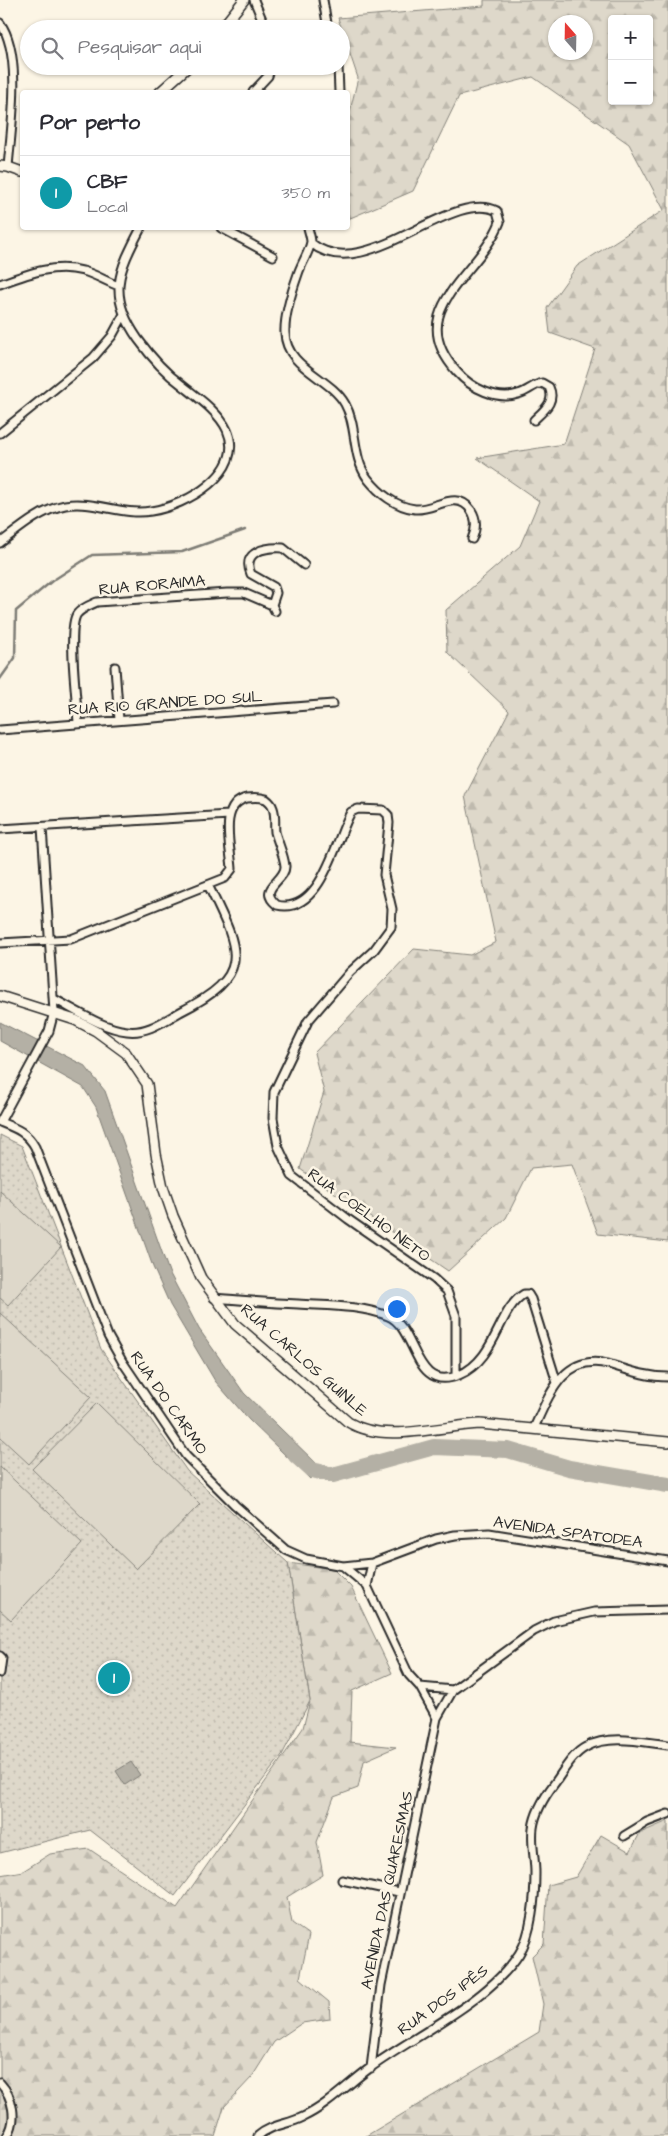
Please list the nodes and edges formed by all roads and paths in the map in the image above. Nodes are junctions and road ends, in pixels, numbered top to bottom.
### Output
1 (244, 0) edge
2 (254, 0) edge
3 (323, 0) edge
4 (228, 20) edge
5 (262, 20) edge
6 (326, 20) edge
7 (0, 23) edge
8 (179, 75) edge
9 (268, 75) edge
10 (338, 75) edge
11 (162, 90) edge
12 (255, 90) edge
13 (339, 90) edge
14 (4, 166) edge
15 (20, 171) edge
16 (140, 230) edge
17 (225, 230) edge
18 (308, 230) edge
19 (311, 243) junction
20 (273, 256) dead end
21 (0, 284) edge
22 (119, 286) junction
23 (123, 316) junction
24 (534, 420) dead end
25 (0, 434) edge
26 (472, 539) dead end
27 (0, 543) edge
28 (304, 565) dead end
29 (115, 667) dead end
30 (333, 704) dead end
31 (119, 720) junction
32 (78, 723) junction
33 (0, 730) edge
34 (229, 814) junction
35 (42, 827) junction
36 (0, 829) edge
37 (208, 885) junction
38 (50, 940) junction
39 (0, 943) edge
40 (0, 996) edge
41 (54, 999) junction
42 (54, 1012) junction
43 (0, 1122) edge
44 (214, 1298) junction
45 (456, 1376) junction
46 (668, 1377) edge
47 (557, 1384) junction
48 (534, 1428) junction
49 (668, 1442) edge
50 (668, 1561) edge
51 (372, 1563) junction
52 (343, 1566) junction
53 (367, 1586) junction
54 (668, 1610) edge
55 (0, 1656) edge
56 (0, 1673) edge
57 (420, 1687) junction
58 (453, 1690) junction
59 (437, 1718) junction
60 (668, 1744) edge
61 (668, 1814) edge
62 (624, 1836) dead end
63 (342, 1880) dead end
64 (399, 1892) junction
65 (370, 2068) junction
66 (0, 2083) edge
67 (7, 2136) edge
68 (258, 2136) edge

1 - 4 street
2 - 5 street
3 - 6 street
7 - 14 street
8 - 11 street
9 - 12 street
10 - 13 street
14 - 15 street
16 - 22 street
17 - 20 street
18 - 19 street
19 - 24 street
19 - 26 street
21 - 22 street
22 - 23 street
23 - 25 street
23 - 27 street
28 - 32 street, RUA RORAIMA
29 - 31 street
30 - 31 street, RUA RIO GRANDE DO SUL
31 - 32 street, RUA RIO GRANDE DO SUL
32 - 33 street, RUA RIO GRANDE DO SUL
34 - 35 street
34 - 37 street
34 - 45 street, RUA COELHO NETO
35 - 36 street
35 - 38 street
37 - 38 street
37 - 41 street
38 - 39 street
38 - 41 street
40 - 42 street, RUA CARLOS GUINLE
41 - 42 street
42 - 43 street
42 - 44 street, RUA CARLOS GUINLE
43 - 52 street, RUA DO CARMO
44 - 45 street
44 - 48 street, RUA CARLOS GUINLE
45 - 47 street
46 - 47 street
47 - 48 street
48 - 49 street, RUA CARLOS GUINLE
50 - 51 street, AVENIDA SPATODEA
51 - 52 street, AVENIDA SPATODEA
51 - 53 street
52 - 53 street, RUA DO CARMO
53 - 57 street, RUA DO CARMO
54 - 58 street
55 - 56 street
57 - 58 street
57 - 59 street, RUA DO CARMO
58 - 59 street, AVENIDA DAS QUARESMAS
59 - 64 street, AVENIDA DAS QUARESMAS
60 - 65 street, RUA DOS IPÊS
61 - 62 street
63 - 64 street
64 - 65 street, AVENIDA DAS QUARESMAS
65 - 68 street, RUA DOS IPÊS
66 - 67 street

